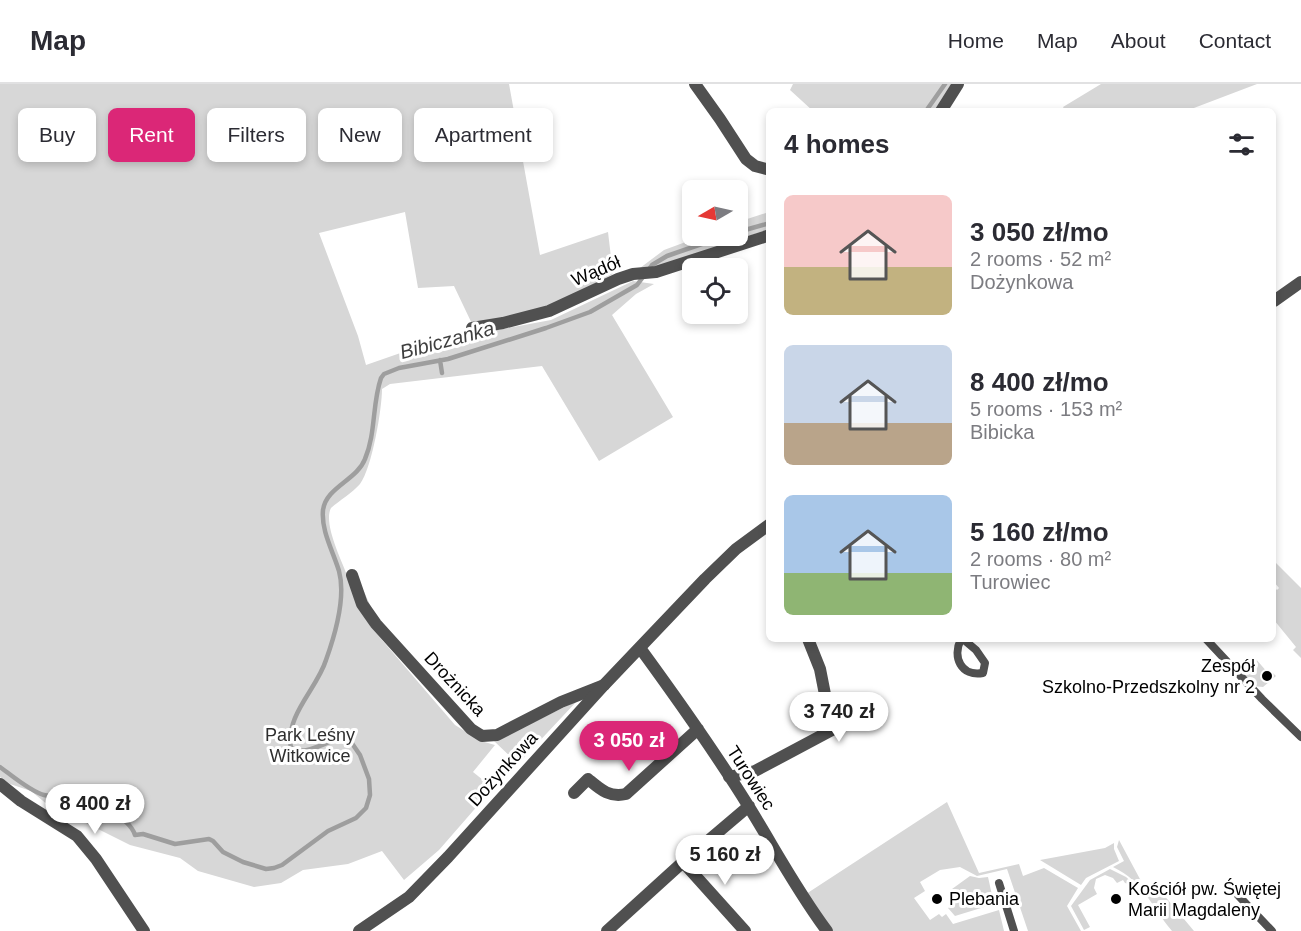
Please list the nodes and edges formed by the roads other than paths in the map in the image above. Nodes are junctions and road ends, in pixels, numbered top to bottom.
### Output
1 (695, 84) edge
2 (958, 84) edge
3 (943, 108) edge
4 (766, 169) edge
5 (766, 236) edge
6 (1301, 282) edge
7 (1276, 299) edge
8 (472, 328) dead end
9 (766, 527) edge
10 (352, 575) dead end
11 (809, 642) edge
12 (961, 642) edge
13 (966, 642) edge
14 (1209, 642) edge
15 (640, 648) junction
16 (604, 685) junction
17 (864, 714) dead end
18 (698, 729) junction
19 (832, 730) junction
20 (1301, 737) edge
21 (729, 777) junction
22 (0, 784) edge
23 (574, 793) dead end
24 (749, 806) junction
25 (683, 862) junction
26 (999, 883) dead end
27 (1233, 890) dead end
28 (144, 931) edge
29 (359, 931) edge
30 (607, 931) edge
31 (745, 931) edge
32 (827, 931) edge
33 (1014, 931) edge
34 (1272, 931) edge

1 - 4 street
2 - 3 street
5 - 8 street, Wądół
6 - 7 street
9 - 15 street, Dożynkowa
10 - 16 street, Drożnicka
11 - 19 street
12 - 13 lane
14 - 20 lane
15 - 16 street, Dożynkowa
15 - 18 street, Turowiec
16 - 29 street, Dożynkowa
17 - 19 street
18 - 21 street, Turowiec
18 - 23 street
19 - 21 street
21 - 24 street, Turowiec
22 - 28 street
24 - 25 street
24 - 32 street, Turowiec
25 - 30 street
25 - 31 street
26 - 33 lane
27 - 34 lane

